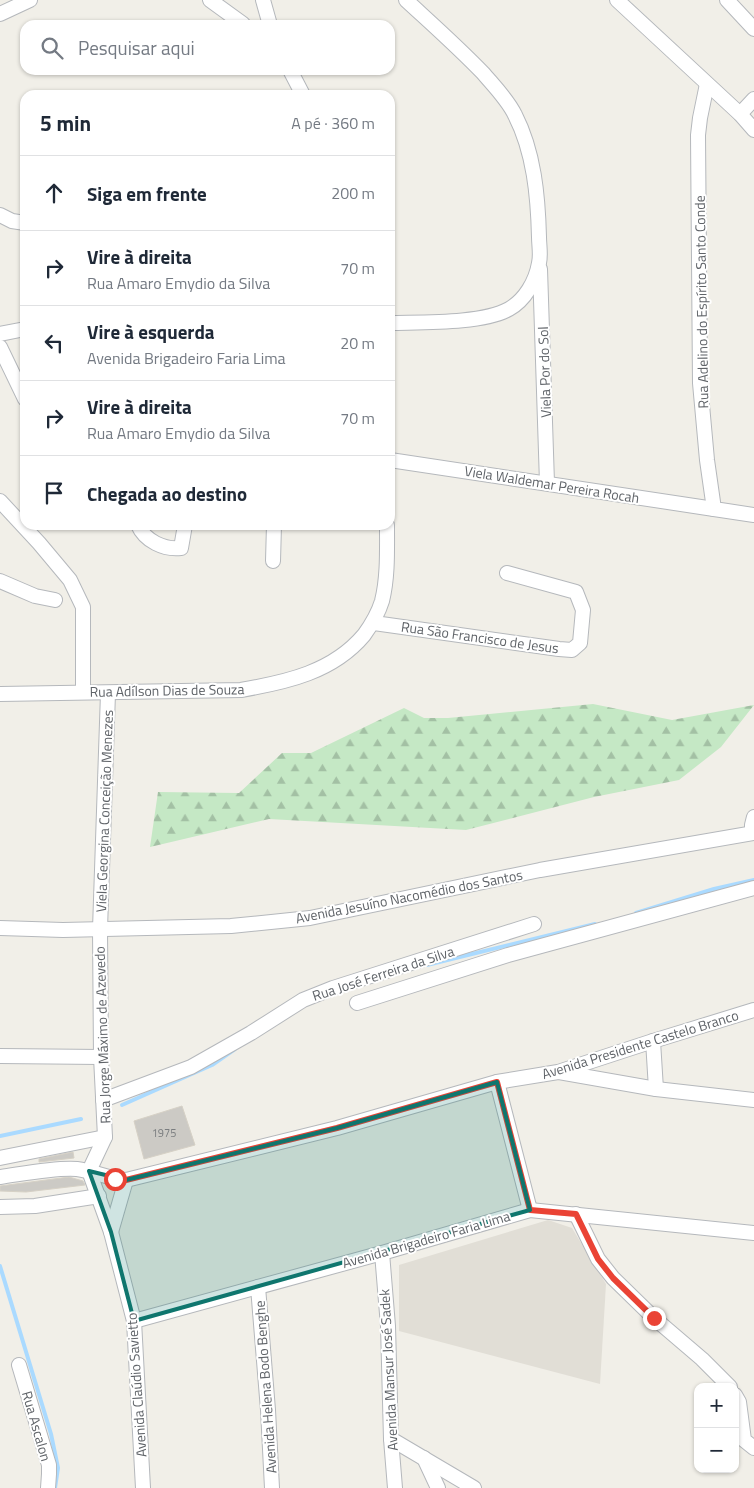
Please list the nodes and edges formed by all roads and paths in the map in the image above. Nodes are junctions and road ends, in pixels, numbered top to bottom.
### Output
1 (30, 0) edge
2 (210, 0) edge
3 (263, 0) edge
4 (406, 0) edge
5 (617, 0) edge
6 (727, 0) edge
7 (0, 14) edge
8 (238, 20) edge
9 (269, 20) edge
10 (754, 29) edge
11 (293, 75) edge
12 (707, 84) junction
13 (300, 90) edge
14 (754, 99) edge
15 (740, 114) junction
16 (754, 130) edge
17 (0, 215) edge
18 (20, 222) edge
19 (540, 262) junction
20 (395, 324) edge
21 (20, 330) edge
22 (0, 334) edge
23 (0, 347) edge
24 (20, 389) edge
25 (395, 461) edge
26 (548, 483) junction
27 (0, 501) edge
28 (714, 509) junction
29 (754, 515) edge
30 (20, 523) edge
31 (27, 530) edge
32 (140, 530) edge
33 (184, 530) edge
34 (274, 530) edge
35 (387, 530) edge
36 (273, 561) dead end
37 (507, 573) dead end
38 (0, 580) edge
39 (54, 600) dead end
40 (374, 622) junction
41 (83, 692) junction
42 (108, 693) junction
43 (0, 694) edge
44 (754, 817) edge
45 (753, 833) edge
46 (754, 888) edge
47 (534, 924) dead end
48 (0, 928) edge
49 (100, 929) junction
50 (357, 1003) dead end
51 (754, 1010) edge
52 (653, 1041) junction
53 (0, 1056) edge
54 (102, 1057) junction
55 (558, 1072) junction
56 (497, 1082) junction
57 (656, 1089) junction
58 (103, 1100) junction
59 (754, 1100) edge
60 (105, 1137) junction
61 (0, 1158) edge
62 (89, 1171) junction
63 (0, 1177) edge
64 (126, 1180) junction
65 (99, 1196) junction
66 (0, 1207) edge
67 (530, 1210) junction
68 (576, 1214) junction
69 (111, 1232) junction
70 (754, 1233) edge
71 (382, 1253) junction
72 (258, 1287) junction
73 (134, 1321) junction
74 (19, 1365) dead end
75 (726, 1383) edge
76 (739, 1402) edge
77 (391, 1439) junction
78 (754, 1448) edge
79 (423, 1457) junction
80 (48, 1488) edge
81 (142, 1488) edge
82 (272, 1488) edge
83 (395, 1488) edge
84 (438, 1488) edge
85 (474, 1488) edge

1 - 7 street
2 - 8 street
3 - 9 street
4 - 19 street, Viela Por do Sol
5 - 12 street
6 - 10 street
11 - 13 street
12 - 15 street
12 - 28 street, Rua Adelino do Espírito Santo Conde
14 - 15 street
15 - 16 street
17 - 18 street
19 - 20 street
19 - 26 street, Viela Por do Sol
21 - 22 street
23 - 24 street
25 - 26 street, Viela Waldemar Pereira Rocah
26 - 28 street, Viela Waldemar Pereira Rocah
27 - 30 street
28 - 29 street
31 - 41 street
32 - 33 street
34 - 36 street
35 - 40 street
37 - 40 street, Rua São Francisco de Jesus
38 - 39 street
40 - 42 street, Rua Adílson Dias de Souza
41 - 42 street, Rua Adílson Dias de Souza
41 - 43 street, Rua Adílson Dias de Souza
42 - 49 street, Viela Georgina Conceição Menezes
44 - 45 street
45 - 49 street, Avenida Jesuíno Nacomédio dos Santos
46 - 50 street, Rua José Ferreira da Silva
47 - 58 street, Rua José Ferreira da Silva
48 - 49 street, Avenida Jesuíno Nacomédio dos Santos
49 - 54 street, Rua Jorge Máximo de Azevedo
51 - 52 street, Avenida Presidente Castelo Branco
52 - 55 street, Avenida Presidente Castelo Branco
52 - 57 street
53 - 54 street
54 - 58 street, Rua Jorge Máximo de Azevedo
55 - 56 street, Avenida Presidente Castelo Branco
55 - 57 street
56 - 64 street, Avenida Presidente Castelo Branco
56 - 67 street
57 - 59 street
58 - 60 street, Rua Jorge Máximo de Azevedo
60 - 61 street
60 - 62 street, Rua Jorge Máximo de Azevedo
62 - 63 street, Avenida Presidente Castelo Branco
62 - 64 street, Avenida Presidente Castelo Branco
62 - 65 street
64 - 69 street
65 - 66 street
65 - 69 street, Avenida Claúdio Savietto
67 - 68 street, Avenida Brigadeiro Faria Lima
67 - 71 street, Avenida Brigadeiro Faria Lima
68 - 70 street, Avenida Brigadeiro Faria Lima
68 - 75 street
69 - 73 street, Avenida Claúdio Savietto
71 - 72 street, Avenida Brigadeiro Faria Lima
71 - 77 street, Avenida Mansur José Sadek
72 - 73 street, Avenida Brigadeiro Faria Lima
72 - 82 street, Avenida Helena Bodo Benghe
73 - 81 street, Avenida Claúdio Savietto
74 - 80 street, Rua Ascalon
76 - 78 street
77 - 79 street
77 - 83 street, Avenida Mansur José Sadek
79 - 84 street
79 - 85 street

